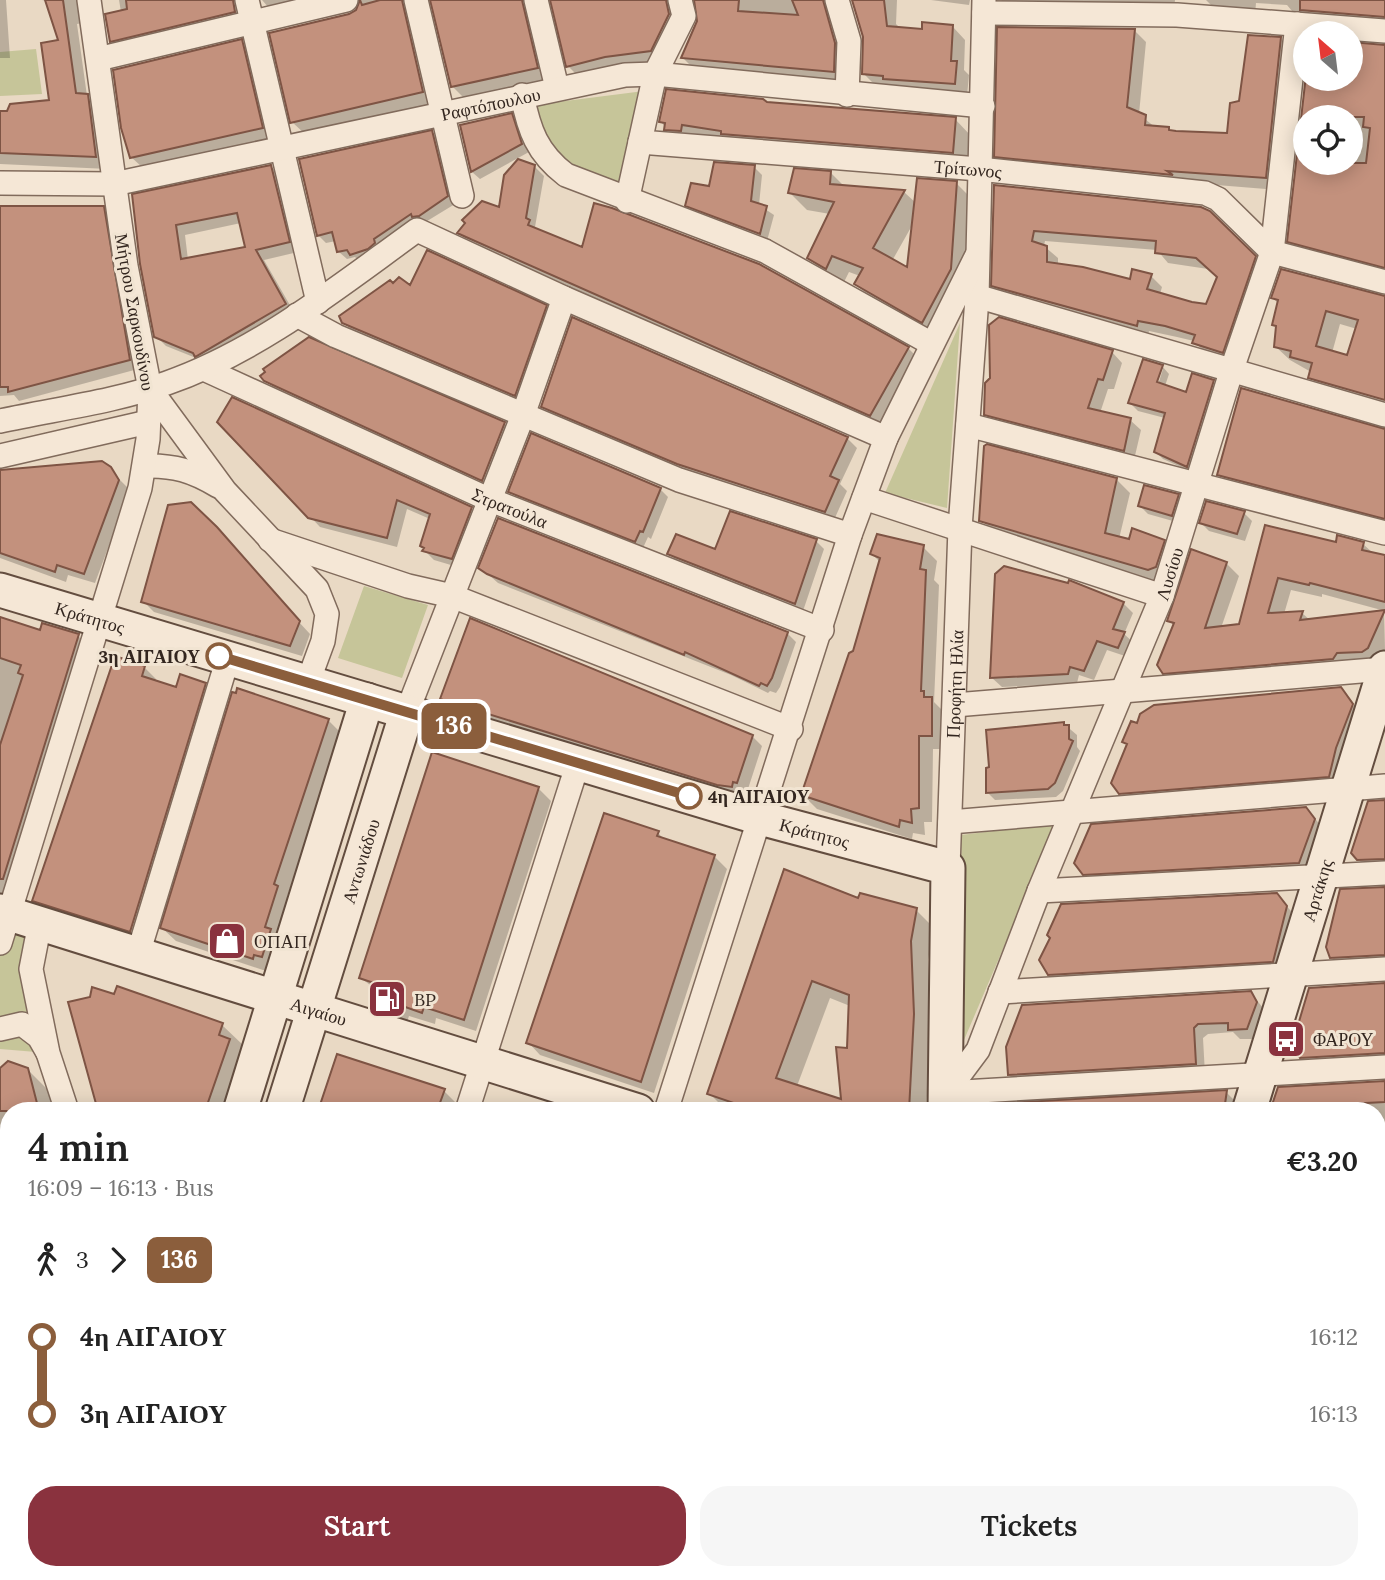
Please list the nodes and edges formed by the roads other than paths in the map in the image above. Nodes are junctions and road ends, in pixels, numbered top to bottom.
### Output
1 (89, 0) edge
2 (346, 0) edge
3 (416, 0) edge
4 (536, 0) edge
5 (680, 0) edge
6 (837, 0) edge
7 (984, 7) edge
8 (1177, 7) edge
9 (250, 11) edge
10 (1293, 23) edge
11 (1363, 29) edge
12 (1385, 31) edge
13 (98, 59) junction
14 (1293, 60) edge
15 (655, 74) junction
16 (557, 88) junction
17 (847, 94) junction
18 (522, 95) junction
19 (983, 106) junction
20 (444, 111) junction
21 (640, 142) junction
22 (283, 149) junction
23 (979, 169) junction
24 (0, 183) edge
25 (114, 184) junction
26 (462, 196) dead end
27 (627, 201) junction
28 (1272, 252) junction
29 (1385, 282) edge
30 (968, 294) junction
31 (564, 298) junction
32 (318, 302) junction
33 (297, 315) junction
34 (932, 344) junction
35 (204, 369) junction
36 (1232, 369) junction
37 (150, 389) junction
38 (523, 415) junction
39 (1385, 415) edge
40 (0, 421) edge
41 (148, 422) junction
42 (968, 425) junction
43 (886, 438) junction
44 (0, 456) edge
45 (145, 466) junction
46 (1197, 483) junction
47 (225, 491) junction
48 (864, 498) junction
49 (488, 499) junction
50 (960, 528) junction
51 (1385, 533) edge
52 (850, 535) junction
53 (270, 540) junction
54 (0, 590) edge
55 (452, 596) junction
56 (1163, 596) junction
57 (99, 620) junction
58 (822, 630) junction
59 (228, 658) junction
60 (1385, 668) edge
61 (307, 682) junction
62 (1123, 691) junction
63 (367, 700) junction
64 (955, 705) junction
65 (407, 712) junction
66 (790, 729) junction
67 (578, 763) junction
68 (1385, 786) edge
69 (1347, 789) junction
70 (1073, 810) junction
71 (760, 818) junction
72 (950, 822) junction
73 (948, 868) junction
74 (1385, 873) edge
75 (1321, 876) junction
76 (1039, 891) junction
77 (3, 922) edge
78 (40, 923) junction
79 (138, 954) junction
80 (1385, 969) edge
81 (1291, 975) junction
82 (1000, 992) junction
83 (277, 998) junction
84 (314, 1010) junction
85 (0, 1029) edge
86 (48, 1053) junction
87 (482, 1062) junction
88 (1385, 1067) edge
89 (1262, 1074) junction
90 (64, 1102) edge
91 (243, 1102) edge
92 (285, 1102) edge
93 (470, 1102) edge
94 (609, 1102) edge
95 (669, 1102) edge
96 (946, 1102) edge
97 (1252, 1102) edge

1 - 13 street, Μήτρου Σαρκουδίνου
2 - 9 street
3 - 20 street
4 - 16 street
5 - 15 street
6 - 17 street
7 - 8 street
7 - 19 street
8 - 10 street
9 - 13 street
9 - 22 street
11 - 12 street
13 - 25 street, Μήτρου Σαρκουδίνου
14 - 28 street, Λυσίου
15 - 16 street, Ραφτόπουλου
15 - 17 street, Ραφτόπουλου
15 - 21 street
16 - 18 street, Ραφτόπουλου
17 - 19 street, Ραφτόπουλου
18 - 20 street, Ραφτόπουλου
18 - 27 street
19 - 23 street
20 - 22 street, Ραφτόπουλου
20 - 26 street
21 - 23 street, Τρίτωνος
21 - 27 street
22 - 25 street, Ραφτόπουλου
22 - 32 street
23 - 28 street, Τρίτωνος
23 - 30 street
24 - 25 street, Ραφτόπουλου
25 - 37 street, Μήτρου Σαρκουδίνου
27 - 34 street
28 - 29 street
28 - 36 street, Λυσίου
30 - 34 street
30 - 36 street
30 - 42 street, Προφήτη Ηλία
31 - 32 street
31 - 38 street
31 - 43 street
32 - 33 street
33 - 35 street
33 - 38 street
34 - 43 street
35 - 37 street
35 - 49 street, Στρατούλα
36 - 39 street
36 - 46 street, Λυσίου
37 - 40 street
37 - 41 street, Μήτρου Σαρκουδίνου
37 - 47 street
38 - 49 street
38 - 52 street
41 - 44 street
41 - 45 street, Μήτρου Σαρκουδίνου
42 - 46 street
42 - 50 street, Προφήτη Ηλία
43 - 48 street
45 - 47 street
45 - 57 street, Μήτρου Σαρκουδίνου
46 - 51 street
46 - 56 street, Λυσίου
47 - 53 street
48 - 50 street
48 - 52 street
49 - 55 street
49 - 58 street, Στρατούλα
50 - 56 street
50 - 64 street, Προφήτη Ηλία
52 - 58 street
53 - 55 street
53 - 61 street
54 - 57 street, Κράτητος
55 - 65 street
55 - 66 street
56 - 62 street, Λυσίου
57 - 59 street, Κράτητος
57 - 77 street, Μήτρου Σαρκουδίνου
58 - 66 street
59 - 61 street, Κράτητος
59 - 79 street
60 - 62 street
60 - 69 street, Αρτάκης
61 - 63 street, Κράτητος
62 - 64 street
62 - 70 street, Λυσίου
63 - 65 street, Κράτητος
63 - 83 street
64 - 72 street, Προφήτη Ηλία
65 - 67 street, Κράτητος
65 - 84 street, Αντωνιάδου
66 - 71 street
67 - 71 street, Κράτητος
67 - 87 street
68 - 69 street
69 - 70 street
69 - 75 street, Αρτάκης
70 - 72 street
70 - 76 street, Λυσίου
71 - 73 street, Κράτητος
71 - 95 street
72 - 73 street, Προφήτη Ηλία
73 - 96 street, Προφήτη Ηλία
74 - 75 street
75 - 76 street
75 - 81 street, Αρτάκης
76 - 82 street, Λυσίου
77 - 78 street, Αιγαίου
78 - 79 street, Αιγαίου
78 - 86 street
79 - 83 street, Αιγαίου
80 - 81 street
81 - 82 street
81 - 89 street, Αρτάκης
82 - 96 street, Λυσίου
83 - 84 street, Αιγαίου
83 - 91 street
84 - 87 street, Αιγαίου
84 - 92 street, Αντωνιάδου
85 - 86 street
86 - 90 street
87 - 93 street
87 - 94 street, Αιγαίου
88 - 89 street
89 - 96 street
89 - 97 street, Αρτάκης

